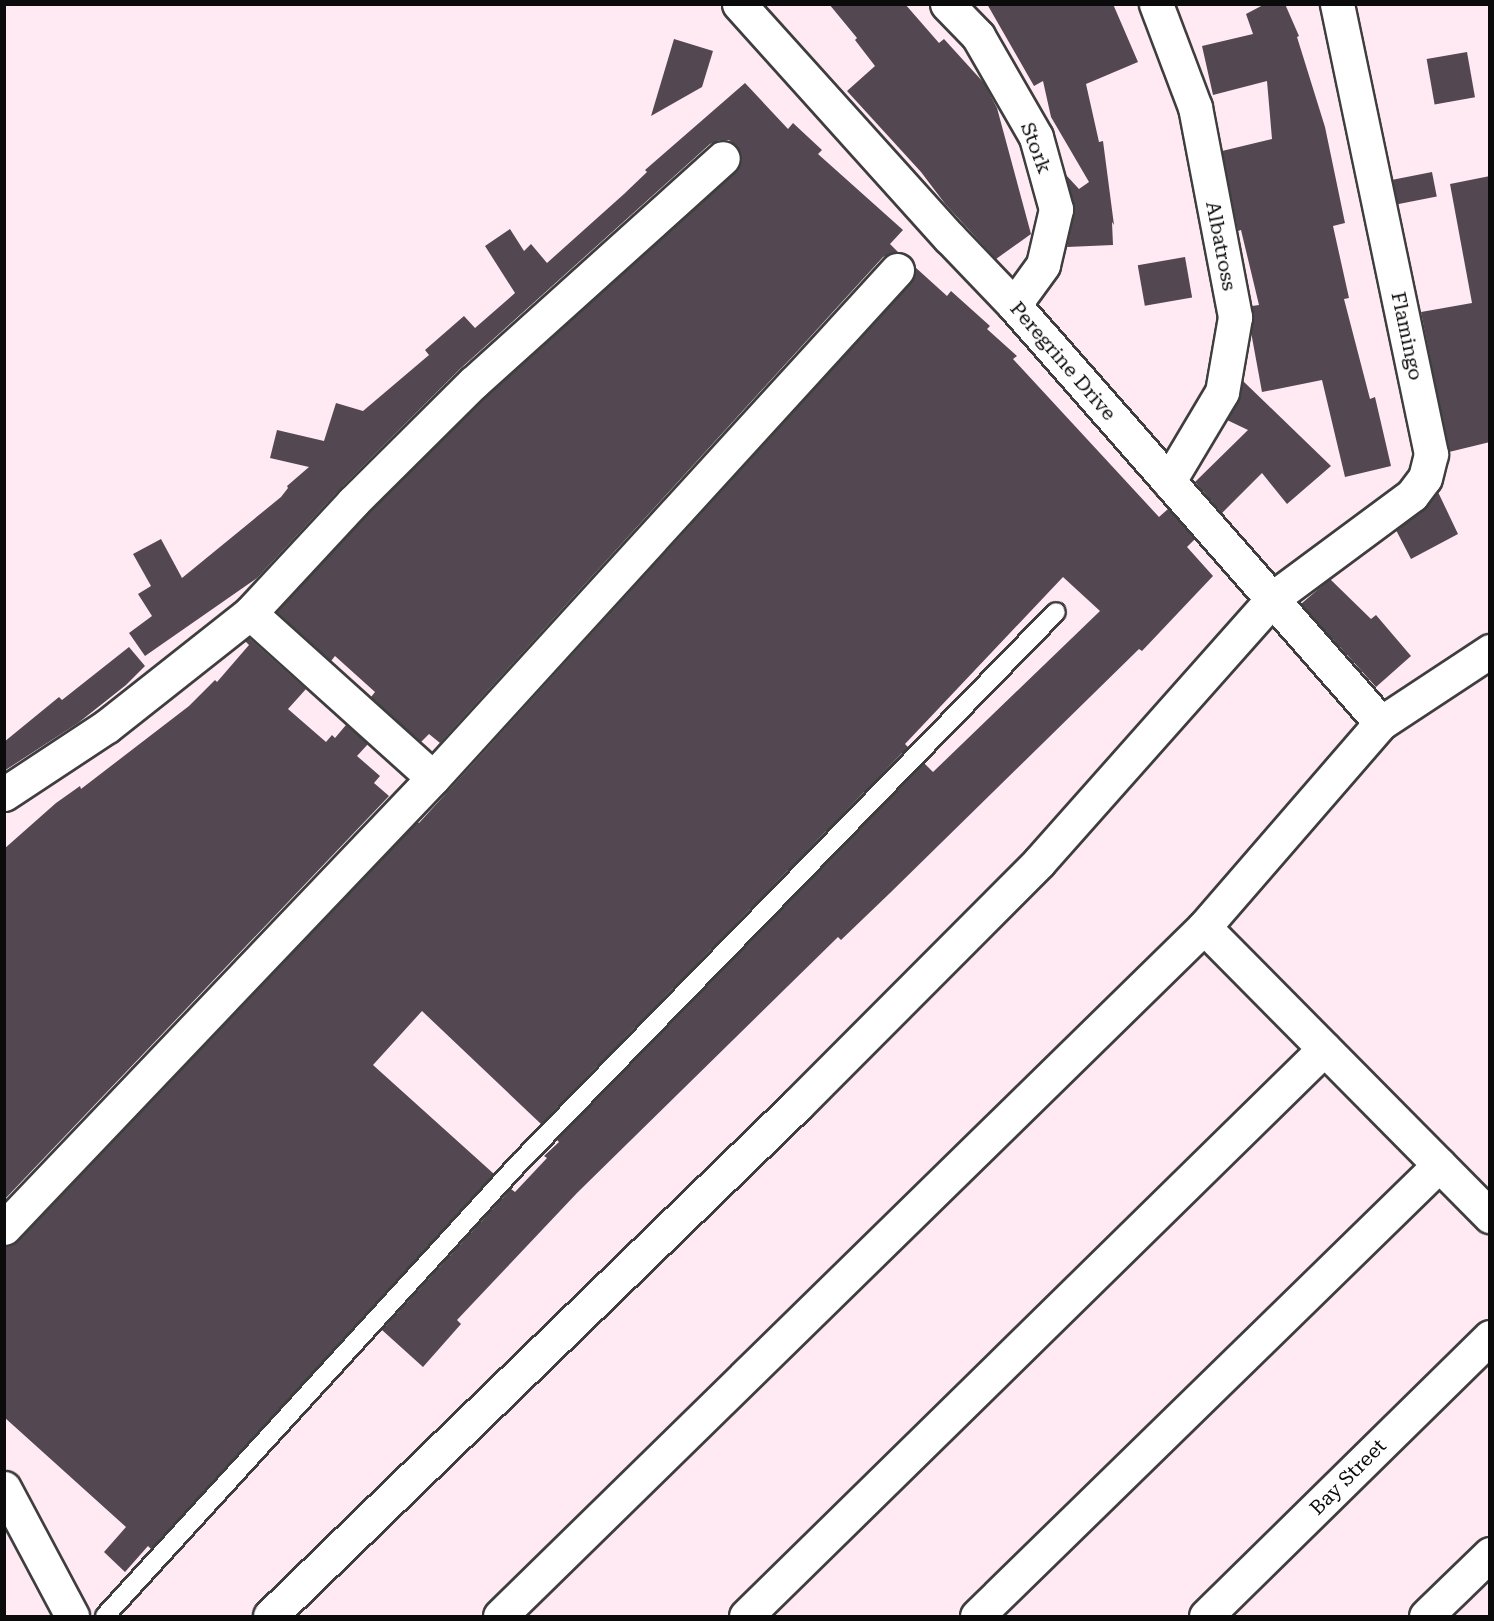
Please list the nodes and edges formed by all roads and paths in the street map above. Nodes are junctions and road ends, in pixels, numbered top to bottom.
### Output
1 (739, 4) edge
2 (947, 4) edge
3 (1156, 4) edge
4 (1336, 4) edge
5 (723, 158) dead end
6 (897, 270) dead end
7 (1014, 304) junction
8 (1169, 481) junction
9 (1273, 598) junction
10 (1056, 612) dead end
11 (250, 613) junction
12 (1490, 651) edge
13 (1381, 723) junction
14 (433, 778) junction
15 (4, 794) edge
16 (1204, 927) junction
17 (1324, 1049) junction
18 (1439, 1165) junction
19 (1490, 1216) edge
20 (4, 1228) edge
21 (1490, 1337) edge
22 (4, 1488) edge
23 (1490, 1554) edge
24 (72, 1617) edge
25 (105, 1617) edge
26 (270, 1617) edge
27 (500, 1617) edge
28 (746, 1617) edge
29 (977, 1617) edge
30 (1206, 1617) edge
31 (1426, 1617) edge

1 - 7 street, Peregrine Drive
2 - 7 street, Stork
3 - 8 street, Albatross
4 - 9 street, Flamingo
5 - 11 street
6 - 14 street
7 - 8 street, Peregrine Drive
8 - 9 street, Peregrine Drive
9 - 13 street, Peregrine Drive
9 - 26 street, Flamingo
10 - 25 lane
11 - 14 street
11 - 15 street
12 - 13 street
13 - 16 street
14 - 20 street
16 - 17 street
16 - 27 street
17 - 18 street
17 - 28 street
18 - 19 street
18 - 29 street
21 - 30 street, Bay Street
22 - 24 street
23 - 31 street

